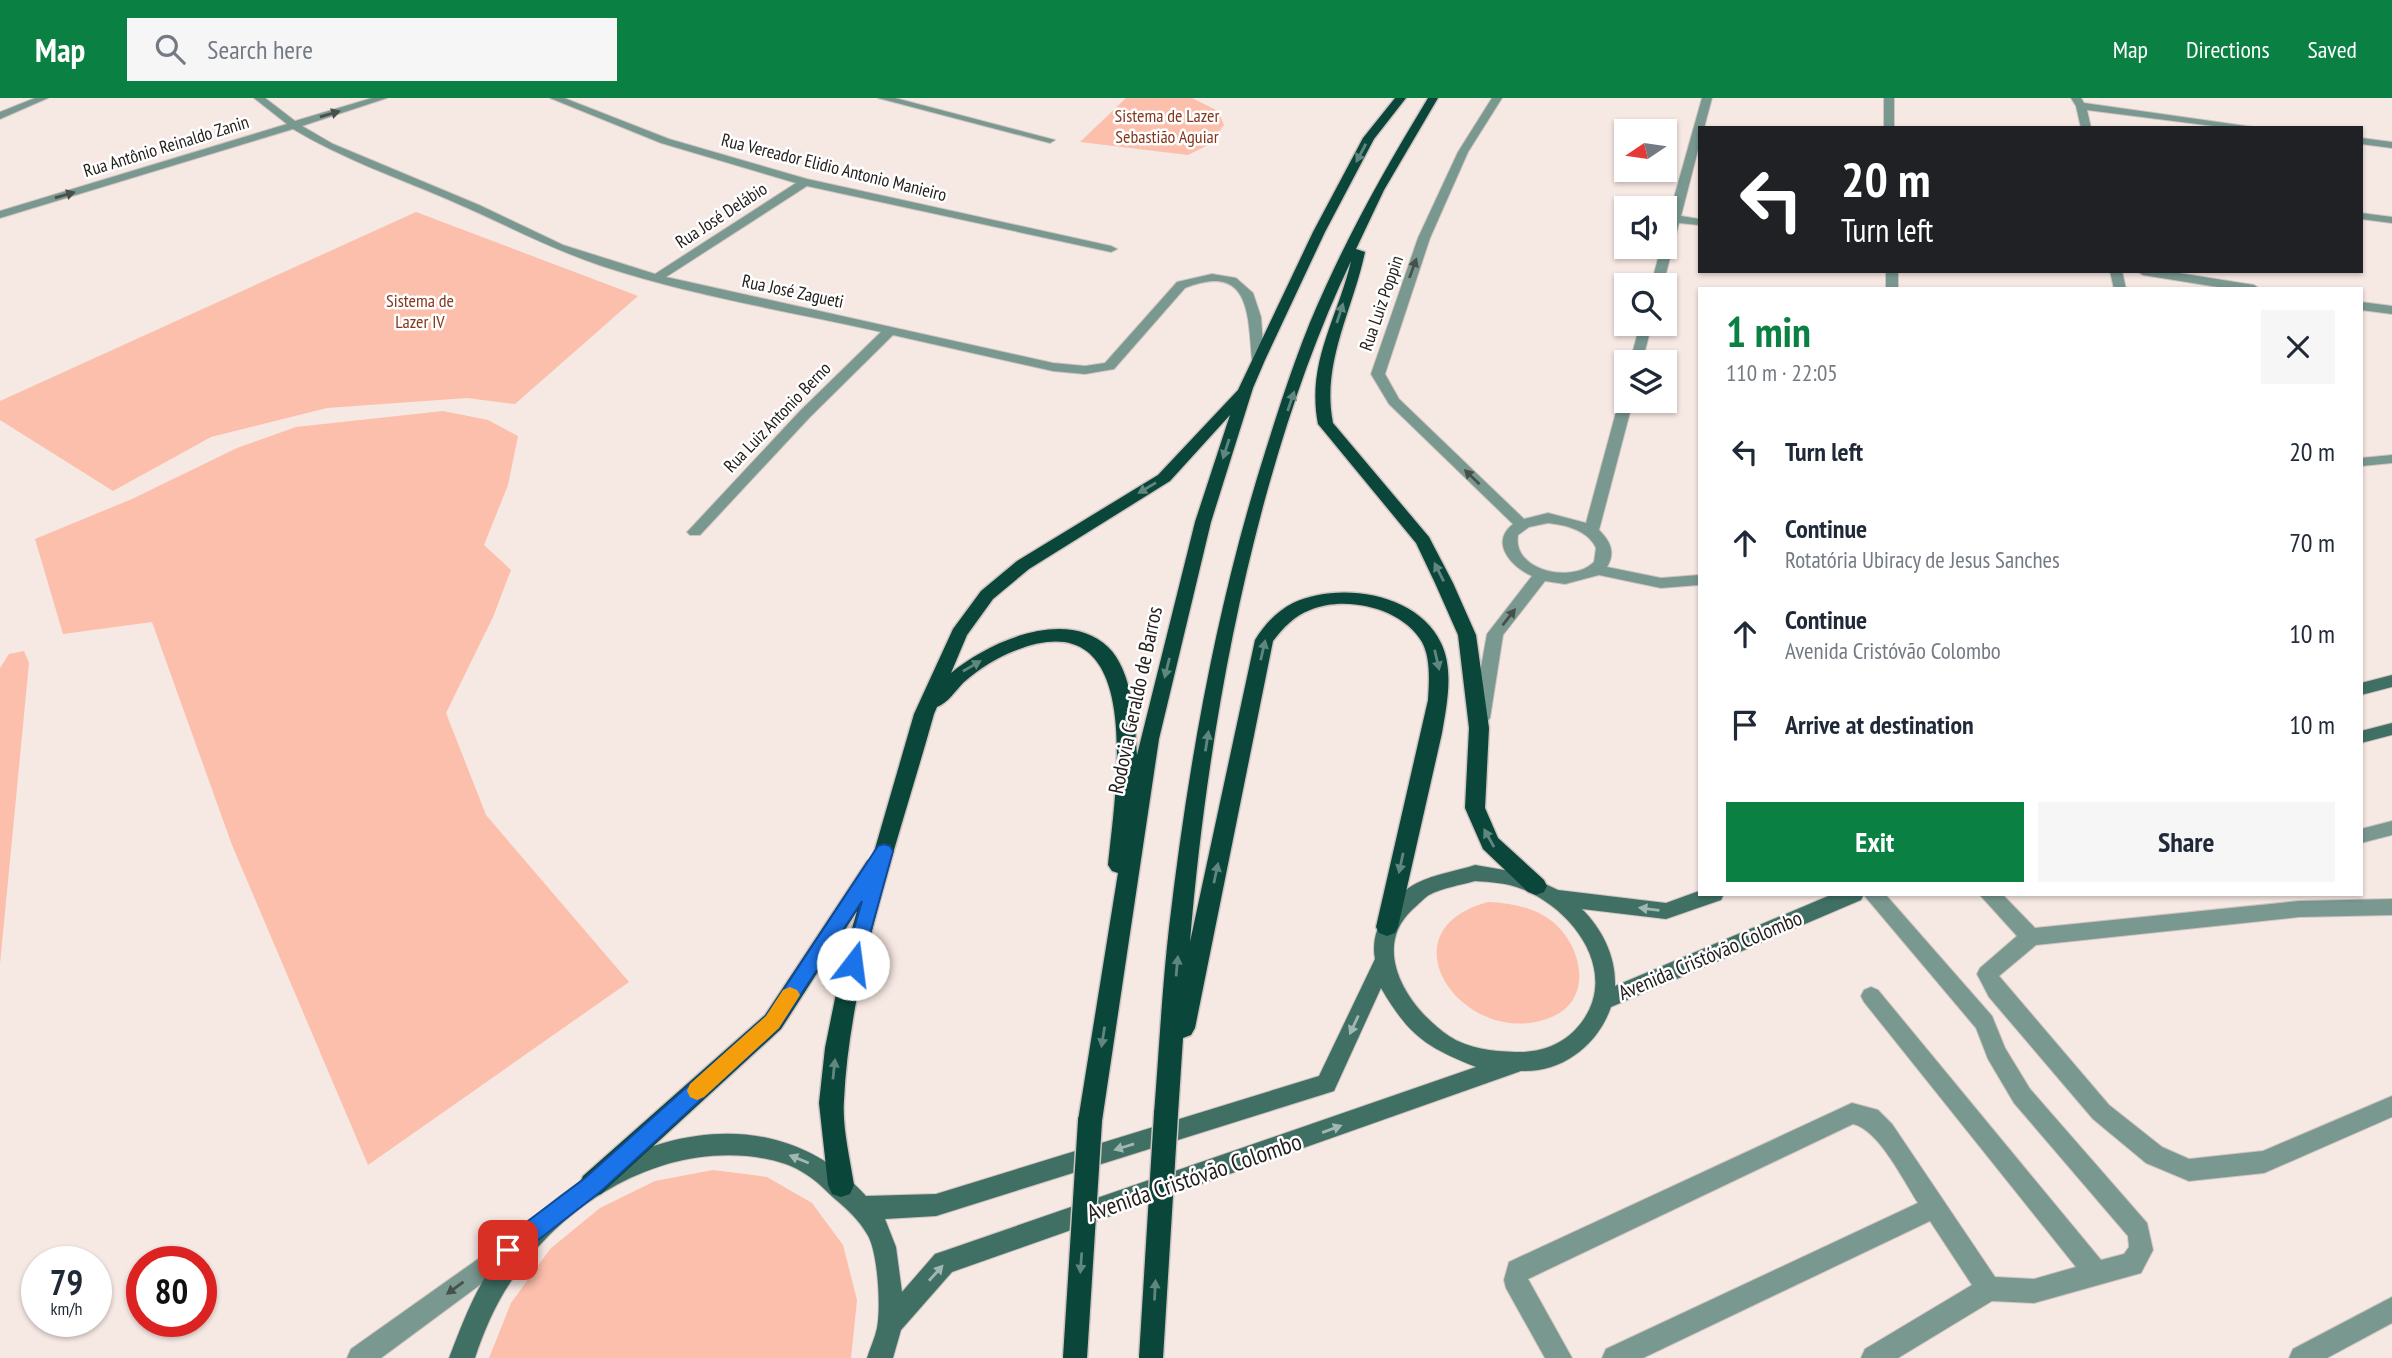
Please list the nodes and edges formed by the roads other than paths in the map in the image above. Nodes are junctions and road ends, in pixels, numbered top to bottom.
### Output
1 (259, 98) edge
2 (382, 98) edge
3 (555, 98) edge
4 (883, 98) edge
5 (1401, 98) edge
6 (1433, 98) edge
7 (1497, 98) edge
8 (1706, 98) edge
9 (1889, 98) edge
10 (34, 99) edge
11 (2078, 102) edge
12 (0, 116) edge
13 (294, 125) junction
14 (1699, 126) edge
15 (1889, 126) edge
16 (2085, 126) edge
17 (2241, 126) edge
18 (1698, 129) edge
19 (1050, 140) dead end
20 (2363, 141) edge
21 (2392, 145) edge
22 (805, 182) junction
23 (1677, 211) edge
24 (0, 215) edge
25 (2363, 216) edge
26 (1677, 219) edge
27 (2392, 220) edge
28 (1363, 222) junction
29 (1698, 222) edge
30 (1111, 249) dead end
31 (2155, 273) edge
32 (657, 278) junction
33 (2242, 287) edge
34 (2363, 306) edge
35 (2392, 310) edge
36 (889, 331) junction
37 (1258, 360) junction
38 (1246, 388) junction
39 (1623, 413) edge
40 (2392, 459) edge
41 (2363, 462) edge
42 (1521, 524) junction
43 (695, 532) dead end
44 (1591, 532) junction
45 (1598, 569) junction
46 (1541, 575) junction
47 (1698, 580) edge
48 (2392, 681) edge
49 (2363, 688) edge
50 (924, 713) junction
51 (1479, 728) junction
52 (2392, 729) edge
53 (2363, 736) edge
54 (2392, 828) edge
55 (2363, 835) edge
56 (884, 851) junction
57 (1536, 886) junction
58 (1708, 896) edge
59 (1849, 896) edge
60 (1875, 896) edge
61 (1991, 896) edge
62 (1554, 897) junction
63 (2392, 907) edge
64 (1387, 927) junction
65 (2031, 937) junction
66 (1383, 963) junction
67 (1111, 990) junction
68 (1871, 996) dead end
69 (1604, 1000) junction
70 (2015, 1013) junction
71 (1985, 1023) junction
72 (1520, 1062) junction
73 (2392, 1106) edge
74 (1166, 1111) junction
75 (592, 1185) junction
76 (841, 1185) junction
77 (1935, 1207) junction
78 (861, 1208) junction
79 (550, 1219) junction
80 (2097, 1274) junction
81 (1989, 1289) junction
82 (2392, 1310) edge
83 (890, 1324) junction
84 (360, 1358) edge
85 (463, 1358) edge
86 (880, 1358) edge
87 (1075, 1358) edge
88 (1152, 1358) edge
89 (1559, 1358) edge
90 (1615, 1358) edge
91 (1874, 1358) edge
92 (2302, 1358) edge

1 - 13 street, Rua José Zagueti
13 -> 2 street, Rua Antônio Reinaldo Zanin
3 - 22 street, Rua Vereador Elidio Antonio Manieiro
4 - 19 street
5 -> 37 highway, Rodovia Geraldo de Barros
6 - 28 highway
42 -> 7 street, Rua Luiz Poppin
8 - 14 street
9 - 15 street
10 - 12 street
11 - 16 street
11 - 17 street
24 -> 13 street, Rua Antônio Reinaldo Zanin
13 - 32 street, Rua José Zagueti
18 - 23 street
20 - 21 street
22 - 30 street, Rua Vereador Elidio Antonio Manieiro
22 - 32 street, Rua José Delábio
25 - 27 street
26 - 29 street
51 -> 28 highway
74 -> 28 highway
31 - 33 street
32 - 36 street, Rua José Zagueti
34 - 35 street
36 - 37 street, Rua José Zagueti
36 - 43 street, Rua Luiz Antonio Berno
37 - 38 highway, Rodovia Geraldo de Barros
38 -> 50 highway
38 -> 67 highway, Rodovia Geraldo de Barros
39 - 44 street
40 - 41 street
42 - 44 street
42 - 46 street
44 - 45 street
45 - 46 street
45 - 47 street
51 -> 46 street
48 - 49 main road
50 - 56 highway
50 -> 67 highway
57 -> 51 highway
52 - 53 main road
54 - 55 street
56 - 75 highway
76 -> 56 highway
57 - 62 main road
57 - 64 main road
58 -> 62 main road
59 - 69 main road, Avenida Cristóvão Colombo
60 - 71 street
61 - 65 street
62 - 69 main road
63 - 65 street
64 - 66 main road
74 -> 64 highway
65 - 70 street
66 - 72 main road
66 -> 78 main road
67 -> 87 highway, Rodovia Geraldo de Barros, bridge
68 - 80 street
69 - 72 main road
70 - 71 street
70 - 73 street
71 - 80 street
83 -> 72 main road, Avenida Cristóvão Colombo
88 -> 74 highway, bridge
76 -> 75 main road
75 - 79 main road
76 - 78 main road
77 - 81 street
77 - 89 street
77 - 90 street
78 - 83 main road
79 -> 84 street
79 - 85 main road
80 - 81 street
81 - 91 street
82 - 92 street
83 - 86 main road

